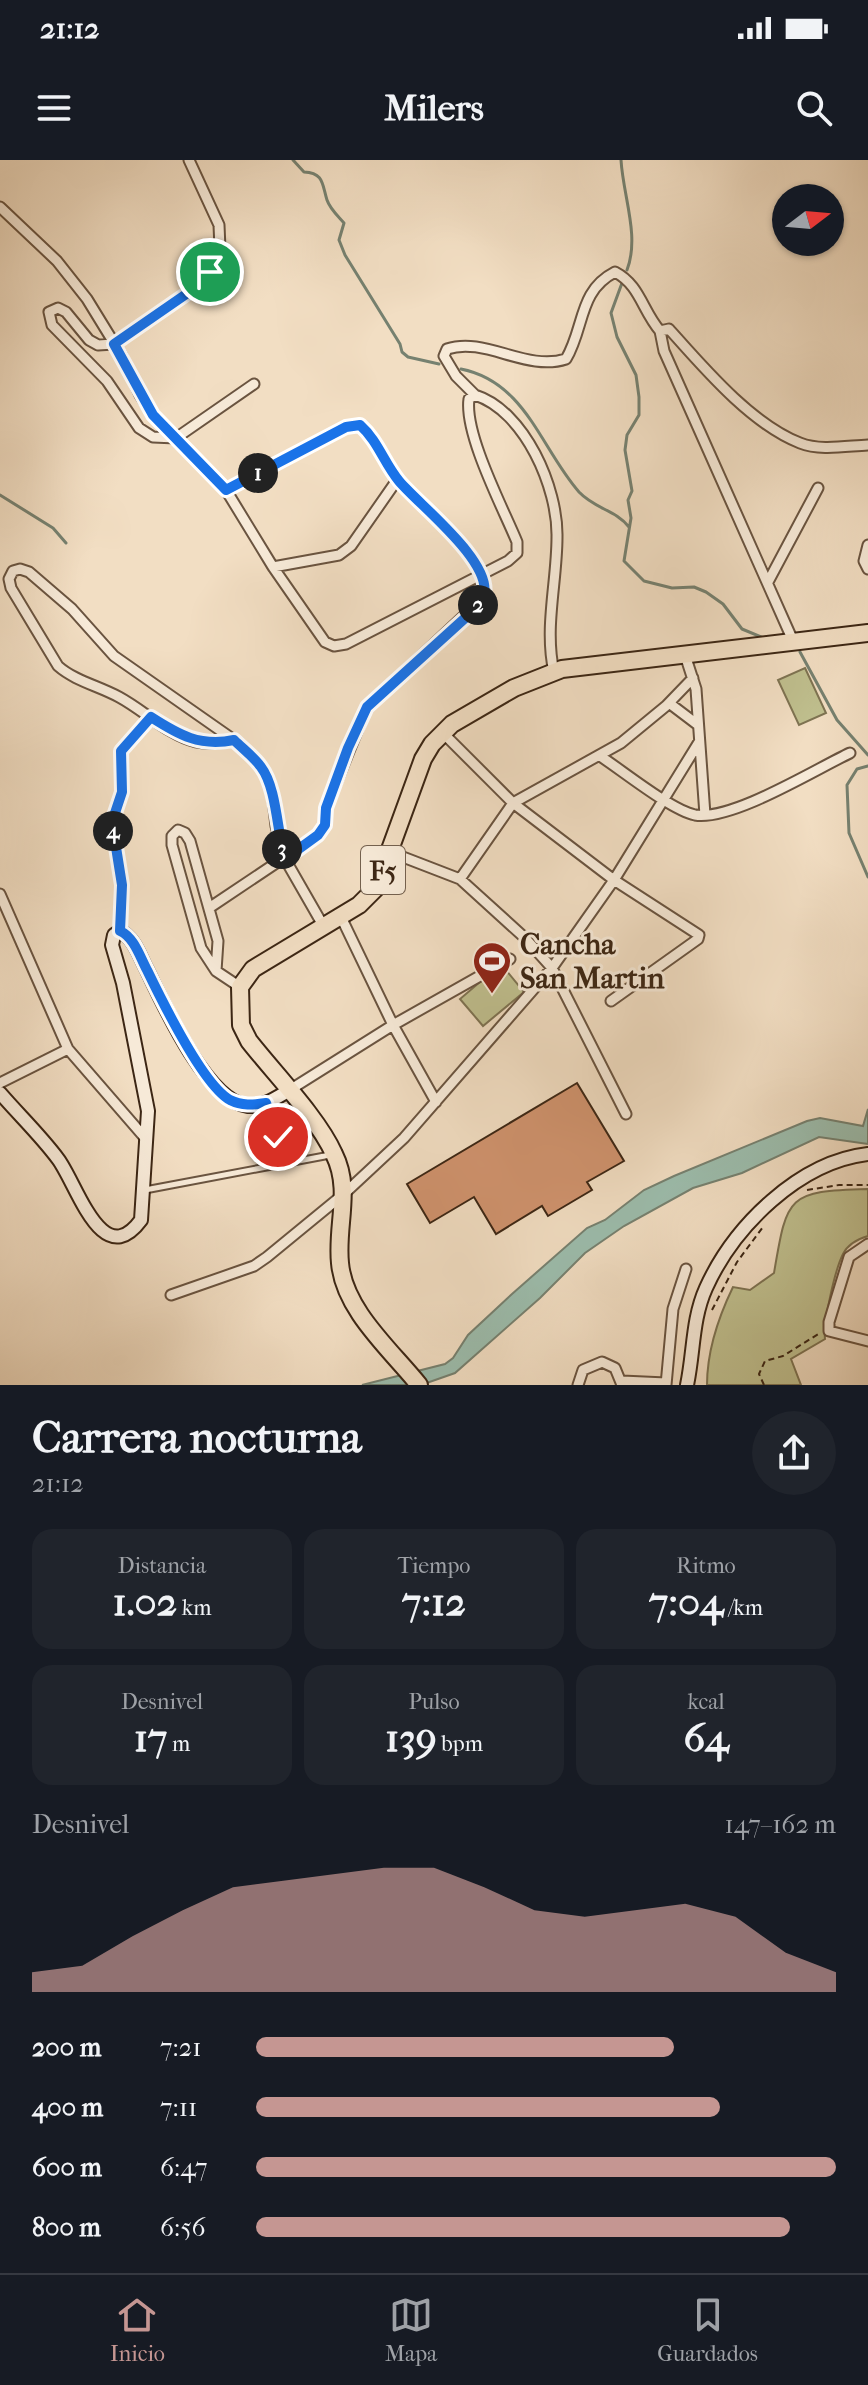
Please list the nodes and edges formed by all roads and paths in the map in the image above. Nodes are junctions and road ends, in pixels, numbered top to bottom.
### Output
1 (189, 160) edge
2 (0, 207) edge
3 (660, 331) junction
4 (114, 344) junction
5 (254, 384) dead end
6 (475, 395) junction
7 (176, 438) junction
8 (868, 445) edge
9 (397, 480) junction
10 (818, 488) dead end
11 (226, 490) junction
12 (868, 545) edge
13 (273, 567) junction
14 (868, 569) edge
15 (480, 573) junction
16 (768, 582) junction
17 (868, 633) edge
18 (794, 644) junction
19 (685, 655) junction
20 (554, 672) junction
21 (693, 678) junction
22 (669, 703) junction
23 (151, 717) junction
24 (698, 725) junction
25 (443, 733) junction
26 (234, 740) junction
27 (699, 742) junction
28 (850, 753) dead end
29 (600, 756) junction
30 (663, 798) junction
31 (513, 803) junction
32 (705, 815) junction
33 (390, 852) junction
34 (285, 859) junction
35 (460, 879) junction
36 (614, 880) junction
37 (0, 895) edge
38 (209, 908) junction
39 (341, 917) junction
40 (324, 927) junction
41 (120, 931) junction
42 (510, 959) dead end
43 (552, 968) junction
44 (216, 971) junction
45 (240, 987) junction
46 (611, 1001) dead end
47 (393, 1025) junction
48 (68, 1049) junction
49 (0, 1083) edge
50 (288, 1091) junction
51 (0, 1093) edge
52 (436, 1102) junction
53 (266, 1103) junction
54 (626, 1114) dead end
55 (278, 1137) dead end
56 (146, 1139) junction
57 (335, 1154) junction
58 (868, 1154) edge
59 (868, 1185) edge
60 (145, 1190) junction
61 (803, 1191) dead end
62 (345, 1193) junction
63 (765, 1224) dead end
64 (868, 1244) edge
65 (686, 1269) dead end
66 (171, 1295) dead end
67 (707, 1318) dead end
68 (829, 1331) junction
69 (868, 1341) edge
70 (418, 1383) edge
71 (622, 1383) edge
72 (666, 1384) edge
73 (578, 1385) edge
74 (687, 1385) edge
75 (764, 1385) edge

1 - 4 street
2 - 4 street
3 - 6 street
3 - 8 street
3 - 16 street
4 - 7 street
4 - 7 street
5 - 7 street
6 - 15 street
6 - 20 street
7 - 11 street
9 - 11 street
9 - 13 street
9 - 15 street
10 - 16 street
11 - 13 street
12 - 14 street
13 - 15 street
15 - 34 street
16 - 18 street
17 - 18 highway, F5
18 - 19 highway, F5
19 - 20 highway, F5
19 - 21 street
20 - 25 highway, F5
21 - 22 street
21 - 24 street
22 - 24 street
22 - 29 street
23 - 26 street
23 - 26 street
23 - 41 street
24 - 27 street
25 - 31 street
25 - 33 highway, F5
26 - 34 street
27 - 30 street
27 - 32 street
28 - 32 street
29 - 30 street
29 - 31 street
30 - 32 street
30 - 36 street
31 - 35 street
31 - 36 street
33 - 35 street
33 - 39 highway, F5
34 - 38 street
34 - 40 street
35 - 43 street
36 - 43 street
36 - 46 street
37 - 48 street
38 - 44 street
38 - 44 street
39 - 40 highway, F5
39 - 47 street
40 - 45 highway, F5
41 - 53 street
41 - 56 street
42 - 47 street
43 - 52 street
43 - 54 street
44 - 45 street
45 - 50 highway
47 - 50 street
47 - 52 street
48 - 49 street
48 - 56 street
50 - 53 street
50 - 57 highway
51 - 60 street
52 - 62 street
53 - 55 lane
56 - 60 street
57 - 60 lane
57 - 62 highway
58 - 74 street
59 - 61 path
62 - 66 street
62 - 70 highway
63 - 67 path
64 - 68 street
65 - 72 street
68 - 69 street
68 - 75 path
71 - 72 street
71 - 73 street

